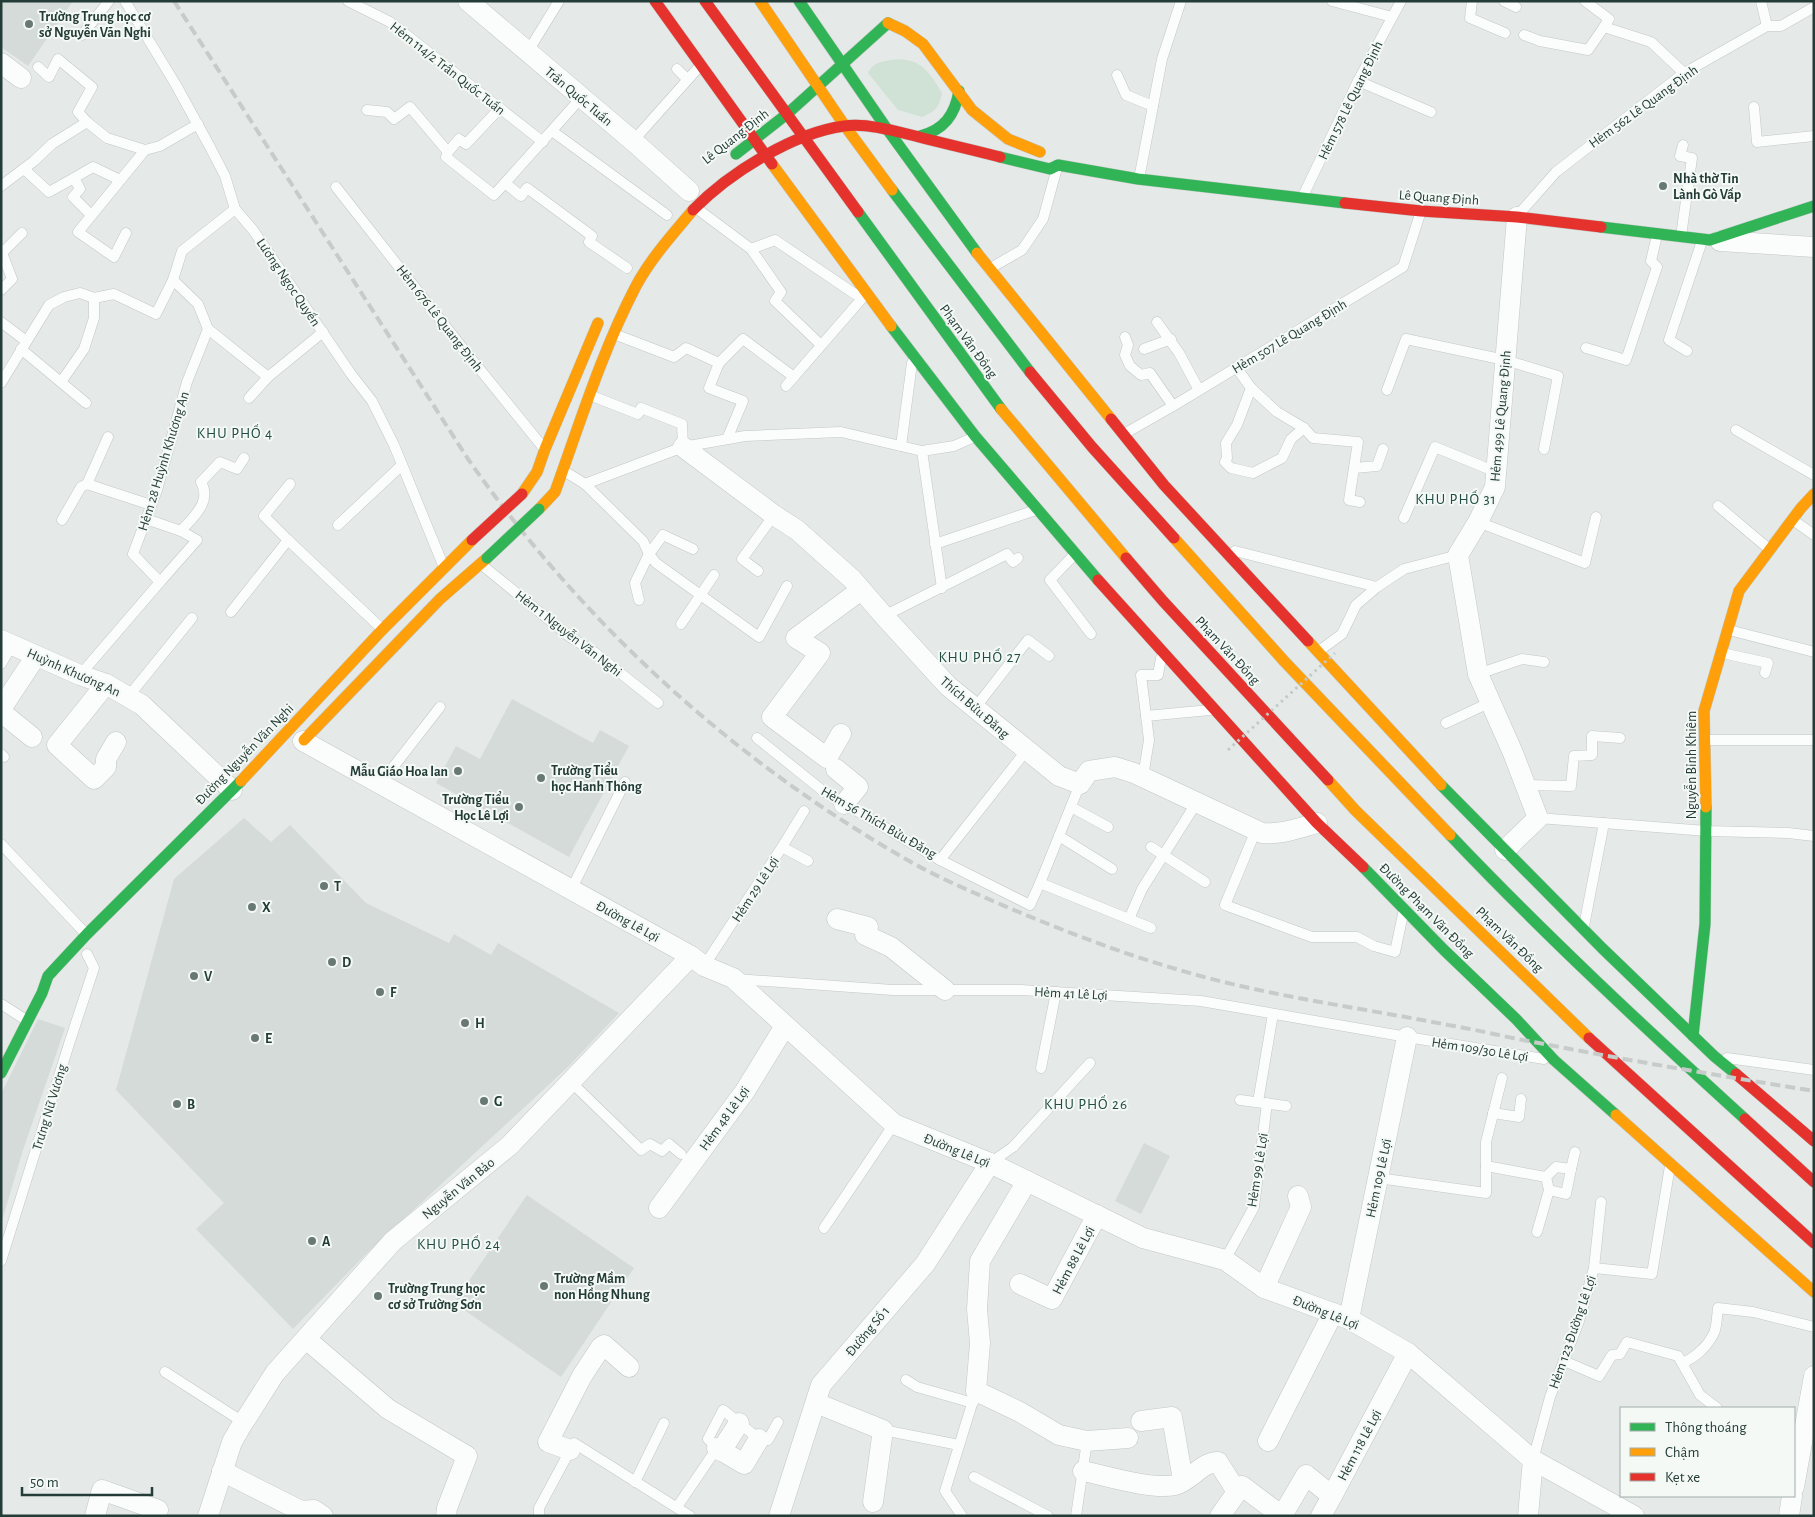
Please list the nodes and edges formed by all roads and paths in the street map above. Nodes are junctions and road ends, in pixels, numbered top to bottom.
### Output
1 (109, 1) edge
2 (125, 1) edge
3 (348, 1) edge
4 (468, 1) edge
5 (559, 1) edge
6 (655, 1) edge
7 (705, 1) edge
8 (760, 1) edge
9 (799, 1) edge
10 (1182, 1) edge
11 (1332, 1) edge
12 (1401, 1) edge
13 (1472, 1) edge
14 (1504, 1) edge
15 (1584, 1) edge
16 (1761, 1) edge
17 (1516, 7) dead end
18 (1814, 7) edge
19 (1392, 17) junction
20 (1767, 26) junction
21 (1604, 27) junction
22 (1505, 33) dead end
23 (82, 35) dead end
24 (1524, 36) dead end
25 (527, 53) junction
26 (1, 63) edge
27 (842, 64) junction
28 (700, 66) junction
29 (38, 67) dead end
30 (677, 69) dead end
31 (1684, 72) junction
32 (1117, 75) dead end
33 (22, 78) dead end
34 (687, 80) junction
35 (1358, 80) junction
36 (818, 86) junction
37 (959, 91) junction
38 (581, 98) junction
39 (1153, 106) junction
40 (1754, 107) dead end
41 (500, 108) junction
42 (367, 110) dead end
43 (1431, 112) dead end
44 (786, 114) junction
45 (87, 122) junction
46 (198, 124) junction
47 (845, 126) junction
48 (887, 129) junction
49 (552, 131) junction
50 (920, 136) junction
51 (1814, 136) edge
52 (803, 137) junction
53 (754, 140) junction
54 (633, 141) junction
55 (543, 142) junction
56 (1682, 145) dead end
57 (145, 150) junction
58 (448, 152) junction
59 (765, 154) junction
60 (728, 160) dead end
61 (1058, 165) junction
62 (24, 169) junction
63 (74, 178) junction
64 (120, 180) junction
65 (1138, 180) junction
66 (505, 183) junction
67 (1, 186) edge
68 (336, 186) dead end
69 (691, 195) junction
70 (1302, 199) junction
71 (1814, 206) edge
72 (235, 210) junction
73 (1421, 211) junction
74 (670, 212) joint
75 (91, 215) junction
76 (1517, 217) junction
77 (658, 226) dead end
78 (22, 233) dead end
79 (126, 233) dead end
80 (1657, 234) junction
81 (1681, 237) junction
82 (1706, 240) junction
83 (1814, 247) edge
84 (751, 248) junction
85 (2, 251) edge
86 (627, 269) dead end
87 (989, 269) junction
88 (173, 280) junction
89 (1, 290) edge
90 (864, 296) junction
91 (94, 298) junction
92 (602, 314) dead end
93 (1, 322) edge
94 (1157, 322) dead end
95 (208, 329) junction
96 (323, 332) junction
97 (613, 334) junction
98 (1125, 337) dead end
99 (1171, 339) junction
100 (24, 345) junction
101 (821, 345) junction
102 (1586, 348) dead end
103 (1144, 349) dead end
104 (1687, 351) dead end
105 (913, 355) junction
106 (1505, 360) junction
107 (719, 363) junction
108 (1236, 368) junction
109 (794, 377) junction
110 (268, 378) junction
111 (61, 382) junction
112 (1, 383) edge
113 (786, 386) dead end
114 (1251, 388) junction
115 (1199, 390) junction
116 (1387, 390) dead end
117 (591, 395) junction
118 (249, 398) dead end
119 (86, 403) dead end
120 (1173, 406) junction
121 (1304, 428) junction
122 (1736, 430) dead end
123 (1123, 434) junction
124 (975, 436) junction
125 (108, 437) dead end
126 (727, 439) junction
127 (901, 446) junction
128 (683, 447) junction
129 (544, 449) junction
130 (1383, 449) dead end
131 (1544, 449) dead end
132 (922, 451) junction
133 (244, 458) dead end
134 (402, 464) junction
135 (1354, 468) junction
136 (563, 470) junction
137 (1496, 472) junction
138 (1814, 475) edge
139 (87, 484) junction
140 (290, 484) dead end
141 (585, 484) junction
142 (1814, 494) edge
143 (1360, 502) dead end
144 (151, 505) junction
145 (1718, 506) dead end
146 (1037, 509) junction
147 (774, 514) junction
148 (1596, 517) dead end
149 (1404, 518) dead end
150 (146, 519) junction
151 (62, 520) dead end
152 (1792, 520) junction
153 (1478, 522) junction
154 (338, 525) dead end
155 (182, 532) junction
156 (1814, 534) edge
157 (288, 540) junction
158 (935, 544) junction
159 (1222, 548) junction
160 (693, 549) dead end
161 (1770, 550) junction
162 (649, 554) junction
163 (1075, 554) junction
164 (1458, 555) junction
165 (1018, 558) dead end
166 (483, 560) junction
167 (444, 568) junction
168 (758, 570) dead end
169 (714, 575) dead end
170 (160, 582) junction
171 (787, 586) dead end
172 (1377, 587) junction
173 (942, 588) junction
174 (862, 590) junction
175 (701, 594) junction
176 (639, 600) dead end
177 (231, 612) dead end
178 (884, 616) junction
179 (192, 618) dead end
180 (681, 624) dead end
181 (382, 630) junction
182 (1728, 630) junction
183 (1091, 634) dead end
184 (7, 642) edge
185 (1318, 651) junction
186 (1814, 652) edge
187 (1162, 653) junction
188 (1335, 653) dead end
189 (1721, 653) junction
190 (36, 656) junction
191 (1049, 656) dead end
192 (1544, 662) dead end
193 (1, 664) edge
194 (1765, 673) dead end
195 (1478, 674) junction
196 (80, 675) junction
197 (106, 684) junction
198 (128, 697) junction
199 (1490, 702) junction
200 (658, 703) dead end
201 (440, 707) dead end
202 (975, 708) junction
203 (1, 710) edge
204 (1214, 710) junction
205 (1146, 716) junction
206 (1446, 723) dead end
207 (841, 734) dead end
208 (32, 737) dead end
209 (757, 738) dead end
210 (1620, 738) dead end
211 (295, 740) junction
212 (1705, 740) junction
213 (1814, 740) edge
214 (116, 742) dead end
215 (1228, 750) dead end
216 (1026, 751) junction
217 (1309, 760) junction
218 (836, 769) dead end
219 (1143, 777) junction
220 (1311, 778) dead end
221 (625, 782) dead end
222 (380, 784) junction
223 (1080, 784) junction
224 (1526, 786) junction
225 (232, 790) junction
226 (1197, 802) junction
227 (844, 804) junction
228 (1071, 807) junction
229 (804, 811) dead end
230 (1316, 814) junction
231 (1538, 818) junction
232 (1604, 823) junction
233 (1108, 827) dead end
234 (1256, 830) junction
235 (1707, 831) junction
236 (1060, 836) junction
237 (1814, 836) edge
238 (1, 844) edge
239 (782, 847) junction
240 (1151, 848) dead end
241 (1505, 850) junction
242 (1163, 855) junction
243 (940, 860) junction
244 (808, 861) dead end
245 (1112, 869) dead end
246 (1205, 882) dead end
247 (1040, 883) junction
248 (571, 890) junction
249 (1404, 909) junction
250 (837, 919) dead end
251 (1129, 919) junction
252 (1151, 928) dead end
253 (1584, 929) junction
254 (87, 934) junction
255 (87, 953) dead end
256 (698, 961) junction
257 (63, 977) dead end
258 (733, 978) junction
259 (945, 990) junction
260 (42, 992) junction
261 (1056, 992) junction
262 (1, 1004) edge
263 (1273, 1014) junction
264 (26, 1020) junction
265 (785, 1026) junction
266 (1693, 1036) junction
267 (1407, 1037) junction
268 (1714, 1056) junction
269 (1554, 1060) junction
270 (1090, 1063) dead end
271 (3, 1066) edge
272 (1041, 1068) dead end
273 (1814, 1070) edge
274 (573, 1074) junction
275 (1502, 1078) dead end
276 (1521, 1099) dead end
277 (1240, 1100) dead end
278 (1263, 1103) junction
279 (1286, 1106) dead end
280 (1493, 1113) junction
281 (894, 1124) junction
282 (1814, 1141) edge
283 (1575, 1152) dead end
284 (681, 1154) dead end
285 (990, 1163) junction
286 (1670, 1165) junction
287 (1486, 1166) junction
288 (1571, 1170) junction
289 (1546, 1177) junction
290 (1378, 1178) junction
291 (1027, 1181) junction
292 (1814, 1182) edge
293 (1549, 1190) junction
294 (1298, 1196) dead end
295 (1602, 1202) dead end
296 (659, 1208) dead end
297 (1096, 1215) junction
298 (824, 1228) dead end
299 (1537, 1232) dead end
300 (1814, 1243) edge
301 (1225, 1260) junction
302 (1, 1261) edge
303 (1594, 1268) junction
304 (1020, 1284) dead end
305 (1264, 1288) junction
306 (1814, 1292) edge
307 (1341, 1316) junction
308 (1814, 1327) edge
309 (306, 1339) junction
310 (1408, 1353) junction
311 (1564, 1361) junction
312 (1682, 1363) junction
313 (629, 1367) dead end
314 (165, 1372) dead end
315 (1814, 1376) edge
316 (906, 1380) dead end
317 (974, 1397) junction
318 (816, 1403) junction
319 (1715, 1407) edge
320 (1141, 1421) dead end
321 (243, 1422) junction
322 (778, 1422) dead end
323 (664, 1423) dead end
324 (739, 1423) joint
325 (883, 1430) junction
326 (1798, 1434) edge
327 (1128, 1438) dead end
328 (760, 1439) junction
329 (1087, 1441) junction
330 (1268, 1441) dead end
331 (959, 1445) junction
332 (719, 1449) junction
333 (570, 1450) junction
334 (1533, 1460) junction
335 (222, 1471) junction
336 (1083, 1471) junction
337 (1795, 1474) edge
338 (974, 1477) dead end
339 (1183, 1480) junction
340 (636, 1482) junction
341 (1237, 1492) junction
342 (1332, 1496) junction
343 (1792, 1497) edge
344 (873, 1502) dead end
345 (677, 1508) junction
346 (158, 1510) dead end
347 (95, 1516) edge
348 (208, 1516) edge
349 (323, 1516) edge
350 (446, 1516) edge
351 (539, 1516) edge
352 (690, 1516) edge
353 (779, 1516) edge
354 (962, 1516) edge
355 (1048, 1516) edge
356 (1076, 1516) edge
357 (1220, 1516) edge
358 (1282, 1516) edge
359 (1321, 1516) edge
360 (1528, 1516) edge
361 (1634, 1516) edge
362 (1788, 1516) edge

1 - 23 lane
2 - 46 lane, Lương Ngọc Quyến
3 - 41 lane, Hẻm 114/2 Trần Quốc Tuấn
4 - 25 street, Trần Quốc Tuấn
5 - 25 lane
6 - 28 main road
7 - 44 main road, Phạm Văn Đồng
8 - 36 main road, Phạm Văn Đồng
9 - 27 main road
10 - 39 lane
11 - 19 lane
12 - 19 lane, Hẻm 578 Lê Quang Định
13 - 22 lane
14 - 17 lane
15 - 21 lane
16 - 20 lane
18 - 20 lane, Hẻm 562 Lê Quang Định
19 - 35 lane, Hẻm 578 Lê Quang Định
20 - 31 lane, Hẻm 562 Lê Quang Định
21 - 24 lane
21 - 31 lane
25 - 38 street, Trần Quốc Tuấn
26 - 33 street
27 - 36 main road, Lê Quang Định
27 - 37 main road, Lê Quang Định
27 - 48 main road
28 - 34 lane
28 - 53 main road
29 - 45 lane
30 - 34 lane
31 - 76 lane, Hẻm 562 Lê Quang Định
32 - 39 lane
34 - 54 lane
35 - 43 lane
35 - 70 lane, Hẻm 578 Lê Quang Định
36 - 44 main road, Lê Quang Định
36 - 47 main road, Phạm Văn Đồng
37 - 50 main road
37 - 61 main road, Lê Quang Định
38 - 49 lane
38 - 54 street, Trần Quốc Tuấn
39 - 65 lane
40 - 51 lane
41 - 55 lane, Hẻm 114/2 Trần Quốc Tuấn
41 - 58 lane
42 - 58 lane
44 - 52 main road, Phạm Văn Đồng
44 - 53 main road, Lê Quang Định
45 - 57 lane
45 - 62 lane
46 - 57 lane
46 - 72 lane, Lương Ngọc Quyến
47 - 48 main road, Lê Quang Định
47 - 52 main road, Lê Quang Định
47 - 292 main road, Phạm Văn Đồng
48 - 50 main road, Lê Quang Định
48 - 87 main road
49 - 55 lane
49 - 74 lane
50 - 61 main road, Lê Quang Định
52 - 59 main road, Lê Quang Định
52 - 217 main road, Phạm Văn Đồng
53 - 59 main road
53 - 60 main road, Lê Quang Định
54 - 69 street, Trần Quốc Tuấn
55 - 66 lane
56 - 81 lane
57 - 64 lane
58 - 66 lane
59 - 69 main road, Lê Quang Định
59 - 90 main road
61 - 65 main road, Lê Quang Định
61 - 87 lane
62 - 63 lane
62 - 67 lane
63 - 64 lane
63 - 75 lane
64 - 75 lane
65 - 70 main road, Lê Quang Định
66 - 86 lane
68 - 129 lane, Hẻm 676 Lê Quang Định
69 - 84 lane
69 - 97 main road, Lê Quang Định
70 - 73 main road, Lê Quang Định
71 - 82 main road, Lê Quang Định
72 - 88 lane
72 - 96 lane, Lương Ngọc Quyến
73 - 76 main road, Lê Quang Định
73 - 108 lane, Hẻm 507 Lê Quang Định
74 - 77 main road
75 - 79 lane
76 - 80 main road, Lê Quang Định
76 - 106 street, Hẻm 499 Lê Quang Định
78 - 85 lane
80 - 81 main road, Lê Quang Định
80 - 102 lane
81 - 82 main road, Lê Quang Định
82 - 83 street
82 - 104 lane
84 - 90 lane
84 - 101 lane
85 - 89 lane
87 - 123 main road
88 - 91 lane
88 - 95 lane
90 - 101 lane
90 - 105 main road
91 - 100 lane
91 - 111 lane
92 - 129 main road
93 - 100 lane
94 - 99 lane
95 - 110 lane
95 - 144 lane, Hẻm 28 Huỳnh Khương An
96 - 110 lane
96 - 134 lane, Lương Ngọc Quyến
97 - 107 lane
97 - 117 main road, Lê Quang Định
98 - 120 lane
99 - 103 lane
99 - 115 lane
100 - 111 lane
100 - 112 lane
101 - 109 lane
105 - 124 main road
105 - 127 lane
106 - 116 lane
106 - 131 lane
106 - 137 street, Hẻm 499 Lê Quang Định
107 - 109 lane
107 - 126 lane
108 - 114 lane
108 - 115 lane, Hẻm 507 Lê Quang Định
109 - 113 lane
110 - 118 lane
111 - 119 lane
114 - 121 lane
114 - 121 lane
115 - 120 lane, Hẻm 507 Lê Quang Định
117 - 128 lane
117 - 136 main road, Lê Quang Định
120 - 123 lane, Hẻm 507 Lê Quang Định
121 - 135 lane
122 - 138 lane
123 - 159 main road
124 - 132 lane
124 - 146 main road
125 - 139 lane
126 - 127 lane
126 - 128 lane
127 - 132 lane
128 - 141 lane
128 - 147 street, Thích Bửu Đăng
129 - 167 main road, Đường Nguyễn Văn Nghi, bridge
130 - 135 lane
132 - 158 lane
133 - 155 lane
134 - 154 lane
134 - 167 lane, Lương Ngọc Quyến
135 - 143 lane
136 - 141 lane
136 - 166 main road, Lê Quang Định, bridge
137 - 149 lane
137 - 153 street, Hẻm 499 Lê Quang Định
139 - 144 lane
139 - 151 lane
140 - 157 lane
141 - 162 lane
142 - 152 main road, Nguyễn Bỉnh Khiêm
144 - 150 lane, Hẻm 28 Huỳnh Khương An
145 - 161 lane
146 - 158 lane
146 - 163 main road
147 - 168 lane
147 - 174 street, Thích Bửu Đăng
148 - 153 lane
150 - 155 lane
150 - 170 lane, Hẻm 28 Huỳnh Khương An
152 - 156 lane
152 - 161 main road, Nguyễn Bỉnh Khiêm
153 - 164 street, Hẻm 499 Lê Quang Định
155 - 170 lane
157 - 177 lane
157 - 181 lane
158 - 173 lane
159 - 172 lane
159 - 185 main road
160 - 162 lane
161 - 182 main road, Nguyễn Bỉnh Khiêm
162 - 175 lane
162 - 176 lane
163 - 183 lane
163 - 187 main road
164 - 172 lane
164 - 195 street
165 - 173 lane
166 - 200 lane, Hẻm 1 Nguyễn Văn Nghi
166 - 211 main road, Đường Nguyễn Văn Nghi
167 - 181 main road, Đường Nguyễn Văn Nghi
169 - 175 lane
170 - 196 lane
171 - 175 lane
172 - 185 lane
173 - 178 lane
174 - 178 street, Thích Bửu Đăng
174 - 207 street
175 - 180 lane
178 - 202 street, Thích Bửu Đăng
179 - 198 lane
181 - 211 main road, Đường Nguyễn Văn Nghi
182 - 186 lane
182 - 189 main road, Nguyễn Bỉnh Khiêm
184 - 190 street, Huỳnh Khương An
184 - 193 lane
185 - 241 main road
187 - 204 main road
187 - 205 lane
188 - 215 path, bridge
189 - 194 lane
189 - 212 main road, Nguyễn Bỉnh Khiêm
190 - 196 street, Huỳnh Khương An
190 - 203 street
191 - 202 lane
192 - 195 lane
195 - 199 street
196 - 197 street, Huỳnh Khương An
197 - 198 street, Huỳnh Khương An
197 - 214 street
198 - 225 street, Huỳnh Khương An
199 - 206 lane
199 - 224 street
201 - 222 lane
202 - 216 street, Thích Bửu Đăng
203 - 208 street
204 - 205 lane
204 - 230 main road
205 - 219 lane
209 - 227 lane, Hẻm 56 Thích Bửu Đăng
210 - 224 lane
211 - 222 street, Đường Lê Lợi
211 - 225 main road, Đường Nguyễn Văn Nghi
212 - 213 lane
212 - 235 main road, Nguyễn Bỉnh Khiêm
216 - 223 street, Thích Bửu Đăng
216 - 243 lane, Hẻm 56 Thích Bửu Đăng
217 - 220 main road
217 - 300 main road, Phạm Văn Đồng
218 - 227 street
219 - 223 street
219 - 226 street
221 - 248 lane
222 - 248 street, Đường Lê Lợi
223 - 228 lane
224 - 231 street
225 - 254 main road, Đường Nguyễn Văn Nghi
226 - 234 street
226 - 242 lane
227 - 243 lane, Hẻm 56 Thích Bửu Đăng
228 - 233 lane
228 - 236 lane
229 - 239 lane, Hẻm 29 Lê Lợi
230 - 234 street
230 - 249 main road, Đường Phạm Văn Đồng
231 - 232 lane
231 - 241 street
232 - 235 lane
232 - 253 lane
234 - 249 lane
235 - 237 lane
235 - 266 main road, Nguyễn Bỉnh Khiêm
236 - 245 lane
236 - 247 lane
238 - 254 lane
239 - 244 lane
239 - 256 lane, Hẻm 29 Lê Lợi
240 - 242 lane
241 - 253 main road
242 - 246 lane
242 - 251 lane
243 - 247 lane
247 - 251 lane
248 - 256 street, Đường Lê Lợi
249 - 269 main road, Đường Phạm Văn Đồng
250 - 259 street
251 - 252 lane
253 - 266 main road
254 - 260 main road, Đường Nguyễn Văn Nghi
255 - 302 lane, Trưng Nữ Vương
256 - 258 street, Đường Lê Lợi
256 - 274 street, Nguyễn Văn Bảo
257 - 260 main road, Đường Nguyễn Văn Nghi
258 - 259 lane, Hẻm 41 Lê Lợi
258 - 265 street, Đường Lê Lợi
259 - 261 lane, Hẻm 41 Lê Lợi
260 - 264 main road, Đường Nguyễn Văn Nghi
261 - 263 lane, Hẻm 41 Lê Lợi
261 - 272 lane
262 - 264 lane
263 - 267 lane, Hẻm 41 Lê Lợi
263 - 278 lane, Hẻm 99 Lê Lợi
264 - 271 main road, Đường Nguyễn Văn Nghi
265 - 281 street, Đường Lê Lợi
265 - 296 street, Hẻm 48 Lê Lợi
266 - 268 main road
267 - 269 lane, Hẻm 109/30 Lê Lợi
267 - 290 street, Hẻm 109 Lê Lợi
268 - 273 lane
268 - 282 main road
269 - 286 main road
270 - 285 lane
274 - 284 lane
274 - 309 street, Nguyễn Văn Bảo
275 - 280 lane
276 - 280 lane
277 - 278 lane
278 - 279 lane
278 - 301 lane, Hẻm 99 Lê Lợi
280 - 287 lane
281 - 285 street, Đường Lê Lợi
281 - 298 lane
283 - 288 lane
285 - 291 street, Đường Lê Lợi
285 - 318 street, Đường Số 1
286 - 303 lane
286 - 306 main road
287 - 289 lane
287 - 290 lane
288 - 289 lane
288 - 293 lane
289 - 293 lane
290 - 307 street, Hẻm 109 Lê Lợi
291 - 297 street, Đường Lê Lợi
291 - 317 street
293 - 299 lane
294 - 305 street
295 - 303 lane, Hẻm 123 Đường Lê Lợi
297 - 301 street, Đường Lê Lợi
297 - 304 street, Hẻm 88 Lê Lợi
301 - 305 street, Đường Lê Lợi
303 - 311 lane, Hẻm 123 Đường Lê Lợi
305 - 307 street, Đường Lê Lợi
307 - 310 street, Đường Lê Lợi
307 - 330 street, Hẻm 109 Lê Lợi
308 - 312 lane
309 - 321 street, Nguyễn Văn Bảo
309 - 350 street
310 - 334 street, Đường Lê Lợi
310 - 342 street, Hẻm 118 Lê Lợi
311 - 312 lane
311 - 334 lane, Hẻm 123 Đường Lê Lợi
312 - 319 lane
313 - 333 street
314 - 321 lane
315 - 326 street
316 - 317 lane
317 - 329 street
317 - 331 lane
318 - 325 street
318 - 353 street, Đường Số 1
320 - 339 street
321 - 335 street, Nguyễn Văn Bảo
322 - 328 lane
323 - 340 lane
324 - 328 lane
324 - 332 street
325 - 331 lane
325 - 344 street
326 - 337 street
327 - 329 street
328 - 332 street
329 - 336 lane
331 - 354 lane
332 - 345 lane
333 - 340 lane
333 - 351 lane
334 - 360 street
334 - 361 street, Đường Lê Lợi
335 - 348 street, Nguyễn Văn Bảo
335 - 349 street
336 - 339 street
336 - 356 lane
338 - 355 lane
339 - 341 street
340 - 345 lane
341 - 357 street
341 - 358 street, Hẻm 118 Lê Lợi
342 - 358 street, Hẻm 118 Lê Lợi
342 - 359 street
343 - 362 street
345 - 352 lane
346 - 347 street

